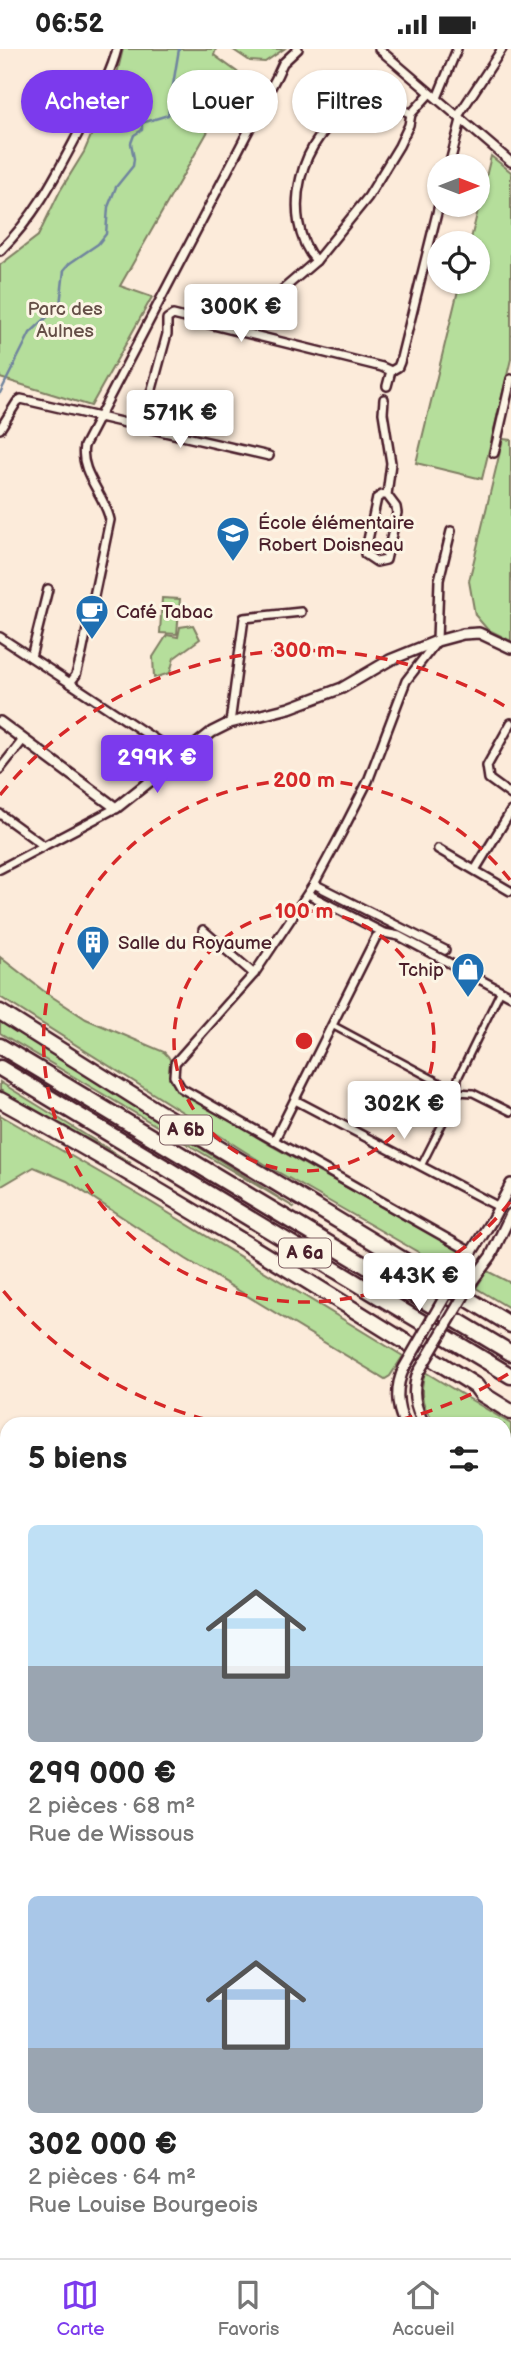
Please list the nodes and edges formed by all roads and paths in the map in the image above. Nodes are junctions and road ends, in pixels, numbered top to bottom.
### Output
1 (117, 49) edge
2 (298, 49) edge
3 (379, 49) edge
4 (457, 49) edge
5 (502, 49) edge
6 (433, 96) junction
7 (411, 114) junction
8 (459, 118) junction
9 (452, 154) edge
10 (511, 162) edge
11 (436, 217) edge
12 (0, 251) edge
13 (316, 261) junction
14 (245, 331) junction
15 (391, 372) junction
16 (511, 379) edge
17 (387, 386) dead end
18 (384, 399) dead end
19 (148, 404) dead end
20 (98, 416) junction
21 (0, 429) edge
22 (494, 453) dead end
23 (269, 456) dead end
24 (387, 495) junction
25 (452, 531) dead end
26 (48, 589) dead end
27 (301, 612) dead end
28 (0, 637) edge
29 (436, 641) junction
30 (511, 648) edge
31 (31, 657) junction
32 (70, 683) junction
33 (0, 722) edge
34 (230, 723) junction
35 (511, 723) edge
36 (23, 740) junction
37 (180, 756) junction
38 (0, 769) edge
39 (511, 795) edge
40 (116, 809) junction
41 (511, 811) edge
42 (0, 814) edge
43 (44, 846) junction
44 (438, 849) dead end
45 (0, 869) edge
46 (475, 870) junction
47 (314, 884) junction
48 (510, 891) edge
49 (307, 894) junction
50 (203, 930) dead end
51 (384, 933) junction
52 (445, 950) dead end
53 (254, 974) junction
54 (501, 990) junction
55 (511, 996) edge
56 (0, 1011) edge
57 (332, 1025) junction
58 (0, 1046) edge
59 (0, 1069) edge
60 (457, 1092) junction
61 (0, 1100) edge
62 (295, 1100) junction
63 (511, 1112) edge
64 (274, 1141) junction
65 (421, 1166) junction
66 (511, 1184) edge
67 (499, 1207) junction
68 (511, 1214) edge
69 (471, 1252) junction
70 (511, 1325) edge
71 (511, 1353) edge
72 (511, 1376) edge
73 (476, 1386) junction
74 (511, 1401) edge
75 (511, 1412) edge
76 (402, 1417) edge
77 (422, 1417) edge

1 - 12 street
2 - 20 street
3 - 6 street
4 - 6 street
5 - 8 street
6 - 7 street
6 - 8 street
7 - 13 street
7 - 13 street
8 - 9 street
8 - 10 street
11 - 15 street
13 - 14 street
14 - 15 street
14 - 19 street
15 - 17 street
16 - 22 street
18 - 24 street
20 - 21 street
20 - 23 street
20 - 32 street
24 - 24 street
25 - 29 street
26 - 31 street
27 - 34 street
28 - 31 street
29 - 30 street
29 - 34 street
29 - 47 street
31 - 32 street
32 - 37 street
33 - 36 street
34 - 37 street
35 - 39 street
36 - 38 street
36 - 40 street
37 - 40 street
40 - 43 street
41 - 46 street
42 - 43 street
43 - 45 street
44 - 46 street
46 - 48 street
47 - 49 street
47 - 52 street
49 - 51 street
49 - 53 street
50 - 53 street
51 - 54 street
51 - 57 street
53 - 64 street
54 - 55 street
54 - 60 street
56 - 70 highway, A 6b
57 - 60 street
57 - 62 street
58 - 71 highway, A 6a
59 - 72 highway, A 6a
60 - 63 street
60 - 65 street
61 - 73 highway
62 - 64 street
62 - 65 street
64 - 69 street
65 - 67 street
66 - 67 street
67 - 69 street
68 - 77 street, bridge
69 - 76 street, bridge
73 - 74 highway
73 - 75 highway

